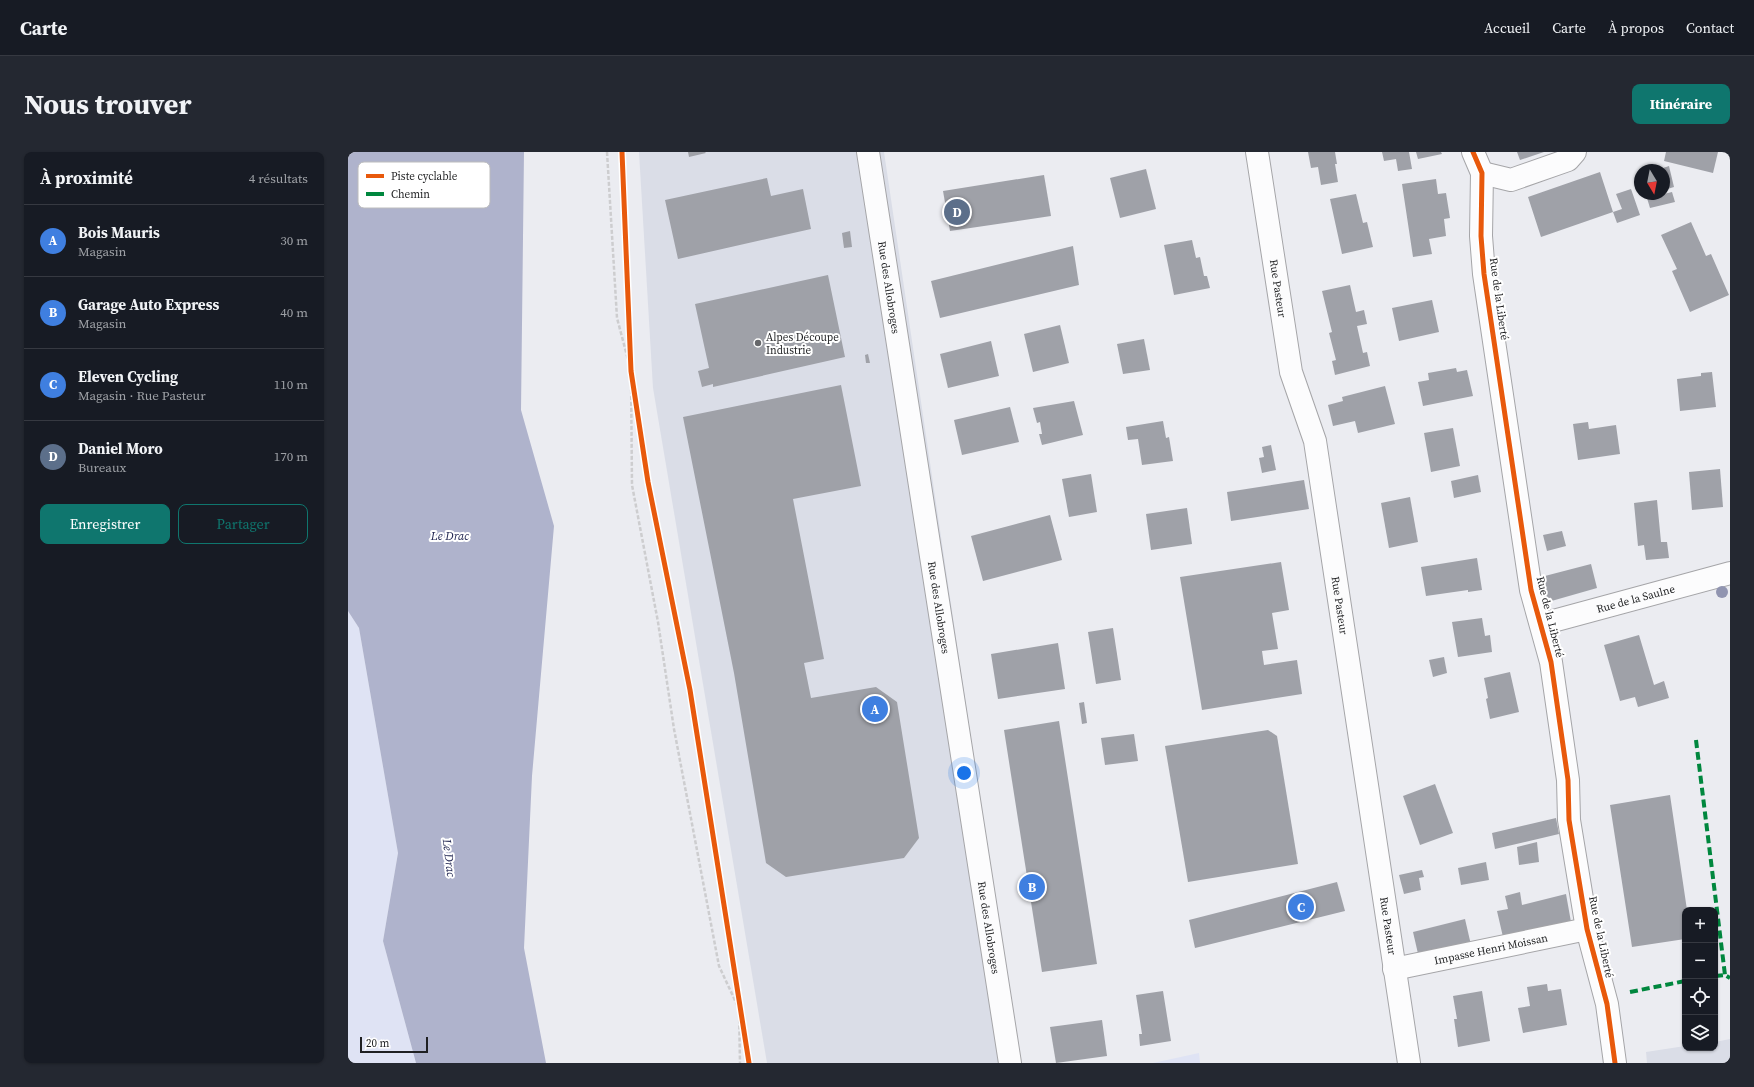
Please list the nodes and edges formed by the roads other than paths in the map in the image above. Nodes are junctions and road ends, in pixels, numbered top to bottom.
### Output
1 (868, 152) edge
2 (1257, 152) edge
3 (1473, 152) edge
4 (1574, 152) edge
5 (1482, 173) junction
6 (1730, 573) edge
7 (1542, 624) junction
8 (1587, 929) junction
9 (1394, 969) junction
10 (1010, 1063) edge
11 (1409, 1063) edge
12 (1615, 1063) edge

1 - 10 street, Rue des Allobroges
2 - 9 street, Rue Pasteur
3 - 5 street, Rue de la Liberté
4 - 5 street
5 - 7 street, Rue de la Liberté
6 - 7 street, Rue de la Saulne
7 - 8 street, Rue de la Liberté
8 - 9 street, Impasse Henri Moissan
8 - 12 street, Rue de la Liberté
9 - 11 street, Rue Pasteur

